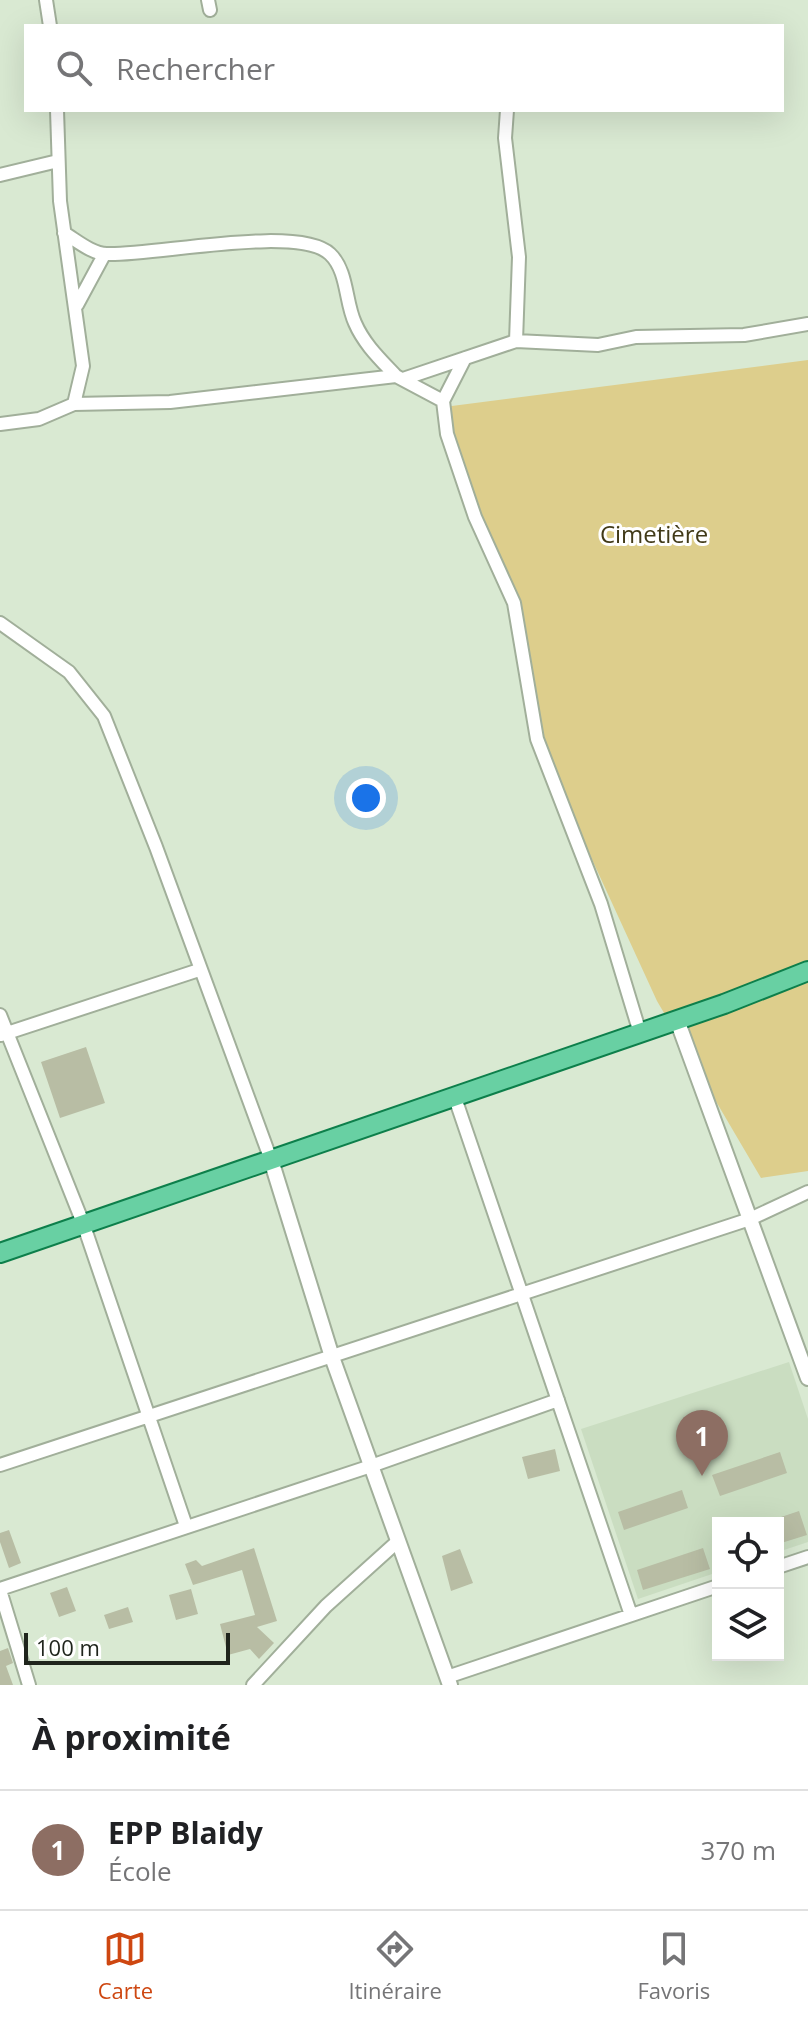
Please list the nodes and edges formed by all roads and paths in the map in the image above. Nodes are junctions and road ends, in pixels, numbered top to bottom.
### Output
1 (46, 0) edge
2 (50, 24) edge
3 (57, 112) edge
4 (507, 112) edge
5 (58, 161) junction
6 (0, 175) edge
7 (64, 233) junction
8 (104, 255) junction
9 (77, 305) junction
10 (808, 324) edge
11 (516, 341) junction
12 (465, 358) junction
13 (399, 378) junction
14 (443, 401) junction
15 (74, 404) junction
16 (0, 424) edge
17 (0, 623) edge
18 (199, 970) junction
19 (808, 971) edge
20 (0, 1015) edge
21 (677, 1020) junction
22 (4, 1033) edge
23 (640, 1033) junction
24 (454, 1095) junction
25 (271, 1160) junction
26 (808, 1192) edge
27 (750, 1219) junction
28 (83, 1223) junction
29 (0, 1253) edge
30 (521, 1291) junction
31 (332, 1357) junction
32 (808, 1378) edge
33 (558, 1400) junction
34 (148, 1417) junction
35 (0, 1465) edge
36 (371, 1466) junction
37 (186, 1526) junction
38 (397, 1542) junction
39 (808, 1557) edge
40 (784, 1565) edge
41 (712, 1588) edge
42 (0, 1590) edge
43 (631, 1615) junction
44 (449, 1681) edge
45 (29, 1685) edge
46 (253, 1685) edge

1 - 2 street
3 - 5 street
4 - 11 street
5 - 6 street
5 - 7 street
7 - 8 street
7 - 9 street
8 - 9 street
8 - 13 street
9 - 15 street
10 - 11 street
11 - 12 street
12 - 13 street
12 - 14 street
13 - 14 street
13 - 15 street
14 - 23 street
15 - 16 street
17 - 18 street
18 - 22 street
18 - 25 street
19 - 21 main road
20 - 22 street
21 - 23 main road
21 - 27 street
22 - 28 street
23 - 24 main road
24 - 25 main road
24 - 30 street
25 - 28 main road
25 - 31 street
26 - 27 street
27 - 30 street
27 - 32 street
28 - 29 main road
28 - 34 street
30 - 31 street
30 - 33 street
31 - 34 street
31 - 36 street
33 - 36 street
33 - 43 street
34 - 35 street
34 - 37 street
36 - 37 street
36 - 38 street
37 - 42 street
38 - 44 street
38 - 46 street
39 - 40 street
41 - 43 street
42 - 45 street
43 - 44 street

